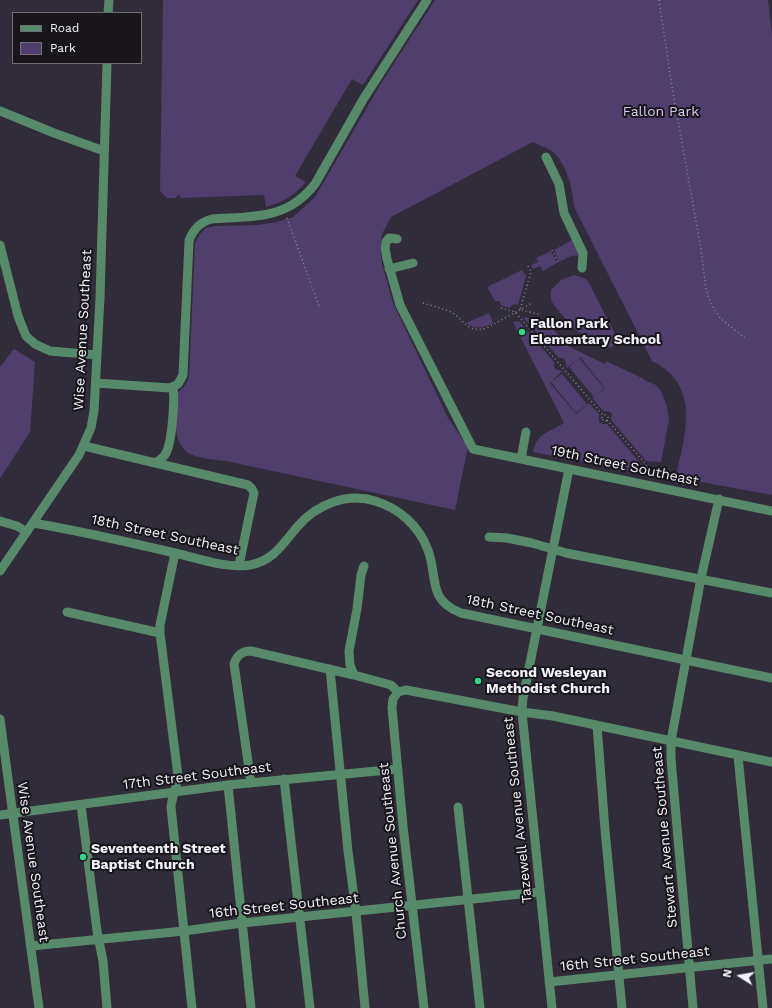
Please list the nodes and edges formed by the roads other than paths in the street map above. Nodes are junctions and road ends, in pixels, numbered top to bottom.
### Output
1 (109, 0) edge
2 (427, 0) edge
3 (108, 12) edge
4 (107, 64) edge
5 (0, 111) edge
6 (104, 151) junction
7 (546, 157) dead end
8 (397, 239) dead end
9 (0, 245) edge
10 (413, 263) dead end
11 (582, 268) dead end
12 (389, 269) junction
13 (98, 355) junction
14 (96, 383) junction
15 (173, 387) junction
16 (526, 432) dead end
17 (84, 446) junction
18 (521, 459) junction
19 (155, 463) junction
20 (569, 469) junction
21 (719, 499) junction
22 (772, 511) edge
23 (0, 521) edge
24 (33, 523) junction
25 (27, 532) junction
26 (489, 537) dead end
27 (553, 549) junction
28 (175, 553) junction
29 (239, 566) junction
30 (364, 566) dead end
31 (0, 571) edge
32 (701, 578) junction
33 (772, 593) edge
34 (67, 612) dead end
35 (537, 629) junction
36 (160, 633) junction
37 (686, 660) junction
38 (330, 669) junction
39 (354, 675) junction
40 (772, 678) edge
41 (398, 692) junction
42 (522, 712) junction
43 (0, 720) edge
44 (597, 725) junction
45 (670, 741) junction
46 (738, 756) junction
47 (772, 762) edge
48 (398, 769) junction
49 (341, 774) junction
50 (284, 779) junction
51 (251, 783) junction
52 (228, 785) junction
53 (175, 792) junction
54 (81, 806) junction
55 (458, 807) dead end
56 (13, 814) junction
57 (0, 815) edge
58 (540, 892) junction
59 (469, 899) junction
60 (412, 905) junction
61 (356, 912) junction
62 (300, 917) junction
63 (242, 923) junction
64 (184, 931) junction
65 (99, 940) junction
66 (31, 946) junction
67 (772, 959) edge
68 (759, 961) junction
69 (689, 967) junction
70 (619, 975) junction
71 (549, 982) junction
72 (39, 1008) edge
73 (107, 1008) edge
74 (192, 1008) edge
75 (251, 1008) edge
76 (310, 1008) edge
77 (366, 1008) edge
78 (424, 1008) edge
79 (480, 1008) edge
80 (552, 1008) edge
81 (622, 1008) edge
82 (693, 1008) edge
83 (763, 1008) edge

1 - 3 street
2 - 15 street
4 - 6 street, Wise Avenue Southeast
5 - 6 street
6 - 13 street, Wise Avenue Southeast
7 - 11 street
8 - 12 street
9 - 13 street
10 - 12 street
12 - 18 street, 19th Street Southeast
13 - 14 street, Wise Avenue Southeast
14 - 15 street
14 - 17 street, Wise Avenue Southeast
15 - 19 street
16 - 18 street
17 - 19 street
17 - 24 street, Wise Avenue Southeast
18 - 20 street, 19th Street Southeast
19 - 29 street
20 - 21 street, 19th Street Southeast
20 - 27 street, Tazewell Avenue Southeast
21 - 22 street, 19th Street Southeast
21 - 32 street, Stewart Avenue Southeast
23 - 25 street
24 - 25 street, Wise Avenue Southeast
24 - 28 street, 18th Street Southeast
25 - 31 street, Wise Avenue Southeast
26 - 27 street
27 - 32 street
27 - 35 street, Tazewell Avenue Southeast
28 - 29 street, 18th Street Southeast
28 - 36 street
29 - 35 street, 18th Street Southeast
30 - 39 street
32 - 33 street
32 - 37 street, Stewart Avenue Southeast
34 - 36 street
35 - 37 street, 18th Street Southeast
35 - 42 street, Tazewell Avenue Southeast
36 - 53 street
37 - 40 street, 18th Street Southeast
37 - 45 street, Stewart Avenue Southeast
38 - 39 street
38 - 49 street
38 - 51 street
39 - 41 street
41 - 42 street
41 - 48 street, Church Avenue Southeast
42 - 44 street
42 - 58 street, Tazewell Avenue Southeast
43 - 56 street, Wise Avenue Southeast
44 - 45 street
44 - 70 street
45 - 46 street
45 - 69 street, Stewart Avenue Southeast
46 - 47 street
46 - 68 street
48 - 49 street, 17th Street Southeast
48 - 60 street, Church Avenue Southeast
49 - 50 street, 17th Street Southeast
49 - 61 street
50 - 51 street, 17th Street Southeast
50 - 62 street
51 - 52 street, 17th Street Southeast
52 - 53 street, 17th Street Southeast
52 - 63 street
53 - 54 street, 17th Street Southeast
53 - 64 street
54 - 56 street, 17th Street Southeast
54 - 65 street
55 - 59 street
56 - 57 street, 17th Street Southeast
56 - 66 street, Wise Avenue Southeast
58 - 59 street, 16th Street Southeast
58 - 71 street, Tazewell Avenue Southeast
59 - 60 street, 16th Street Southeast
59 - 79 street
60 - 61 street, 16th Street Southeast
60 - 78 street, Church Avenue Southeast
61 - 62 street, 16th Street Southeast
61 - 77 street
62 - 63 street, 16th Street Southeast
62 - 76 street
63 - 64 street, 16th Street Southeast
63 - 75 street
64 - 65 street, 16th Street Southeast
64 - 74 street
65 - 66 street, 16th Street Southeast
65 - 73 street
66 - 72 street, Wise Avenue Southeast
67 - 68 street, 16th Street Southeast
68 - 69 street, 16th Street Southeast
68 - 83 street
69 - 70 street, 16th Street Southeast
69 - 82 street, Stewart Avenue Southeast
70 - 71 street, 16th Street Southeast
70 - 81 street
71 - 80 street, Tazewell Avenue Southeast

